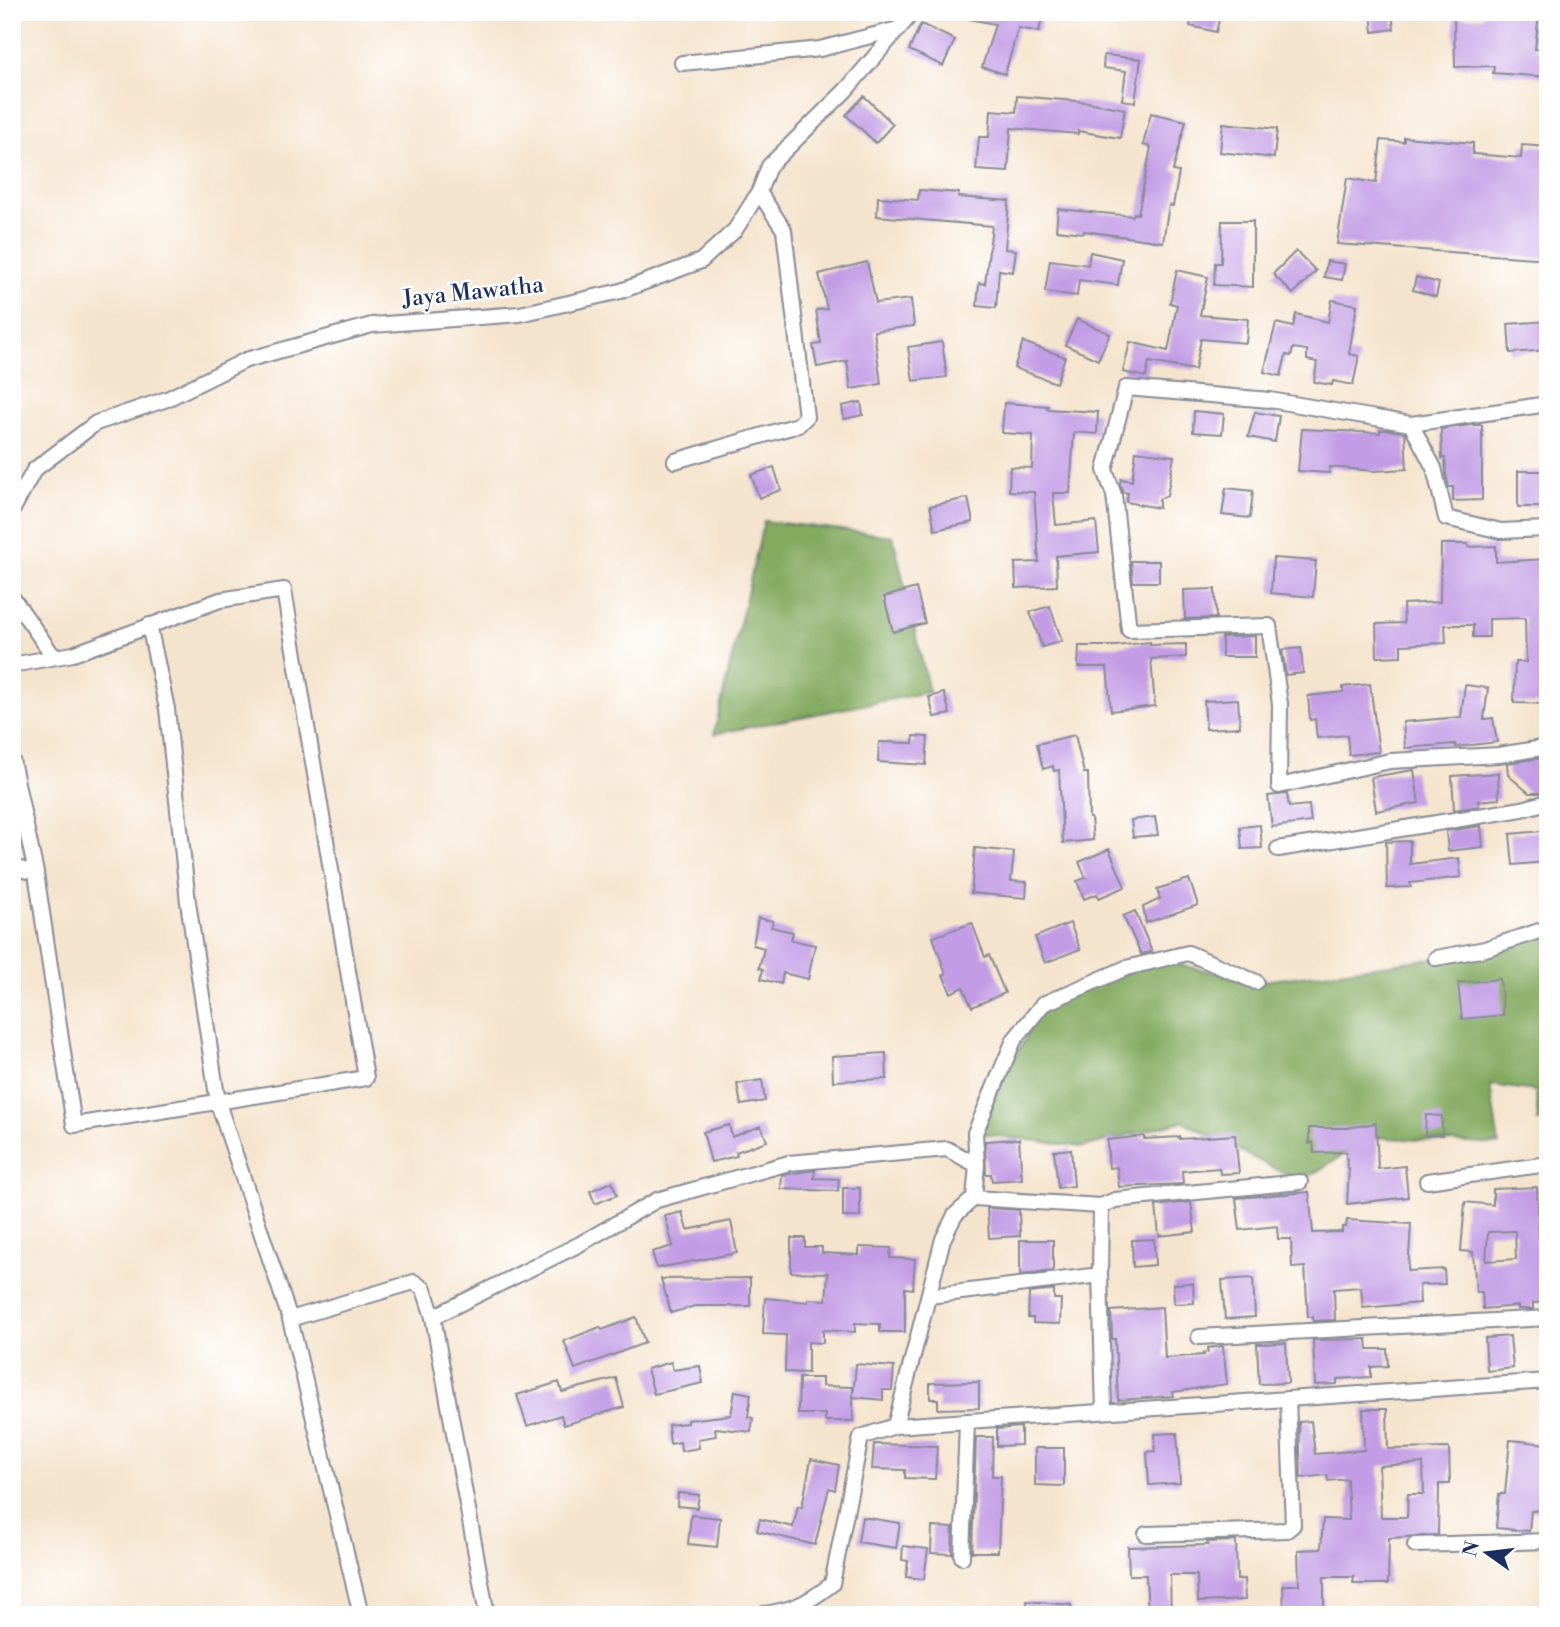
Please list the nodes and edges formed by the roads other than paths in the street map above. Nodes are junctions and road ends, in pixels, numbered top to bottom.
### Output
1 (913, 12) edge
2 (900, 28) junction
3 (682, 63) dead end
4 (759, 192) junction
5 (1548, 404) edge
6 (1411, 425) junction
7 (675, 461) dead end
8 (12, 511) edge
9 (1548, 529) edge
10 (12, 597) edge
11 (149, 625) junction
12 (54, 657) junction
13 (12, 665) edge
14 (1548, 747) edge
15 (12, 760) edge
16 (1548, 802) edge
17 (1278, 849) dead end
18 (12, 867) edge
19 (36, 873) junction
20 (1548, 928) edge
21 (1436, 958) dead end
22 (1256, 982) dead end
23 (218, 1103) junction
24 (1548, 1164) edge
25 (977, 1165) junction
26 (1427, 1181) dead end
27 (1300, 1182) dead end
28 (974, 1198) junction
29 (1101, 1206) junction
30 (1100, 1275) junction
31 (929, 1296) junction
32 (433, 1317) junction
33 (1548, 1318) edge
34 (290, 1319) junction
35 (1199, 1337) dead end
36 (1548, 1381) edge
37 (1288, 1399) junction
38 (1104, 1411) junction
39 (967, 1421) junction
40 (895, 1426) junction
41 (1146, 1534) dead end
42 (1548, 1541) edge
43 (1415, 1545) dead end
44 (962, 1557) dead end
45 (361, 1615) edge
46 (487, 1615) edge
47 (759, 1615) edge

1 - 2 street, Jaya Mawatha
2 - 3 street
2 - 4 street, Jaya Mawatha
4 - 7 street
4 - 8 street, Jaya Mawatha
5 - 6 street
6 - 9 street
6 - 14 street
10 - 12 street
11 - 12 street
11 - 23 street
11 - 23 street
12 - 13 street
15 - 19 street
16 - 17 street
18 - 19 street
19 - 23 street
20 - 21 street
22 - 25 street
23 - 34 street
24 - 26 street
25 - 28 street
25 - 32 street
27 - 29 street
28 - 29 street
28 - 31 street
29 - 30 street
30 - 31 street
30 - 38 street
31 - 40 street
32 - 34 street
32 - 46 street
33 - 35 street
34 - 45 street
36 - 37 street
37 - 38 street
37 - 41 street
38 - 39 street
39 - 40 street
39 - 44 street
40 - 47 street
42 - 43 street

